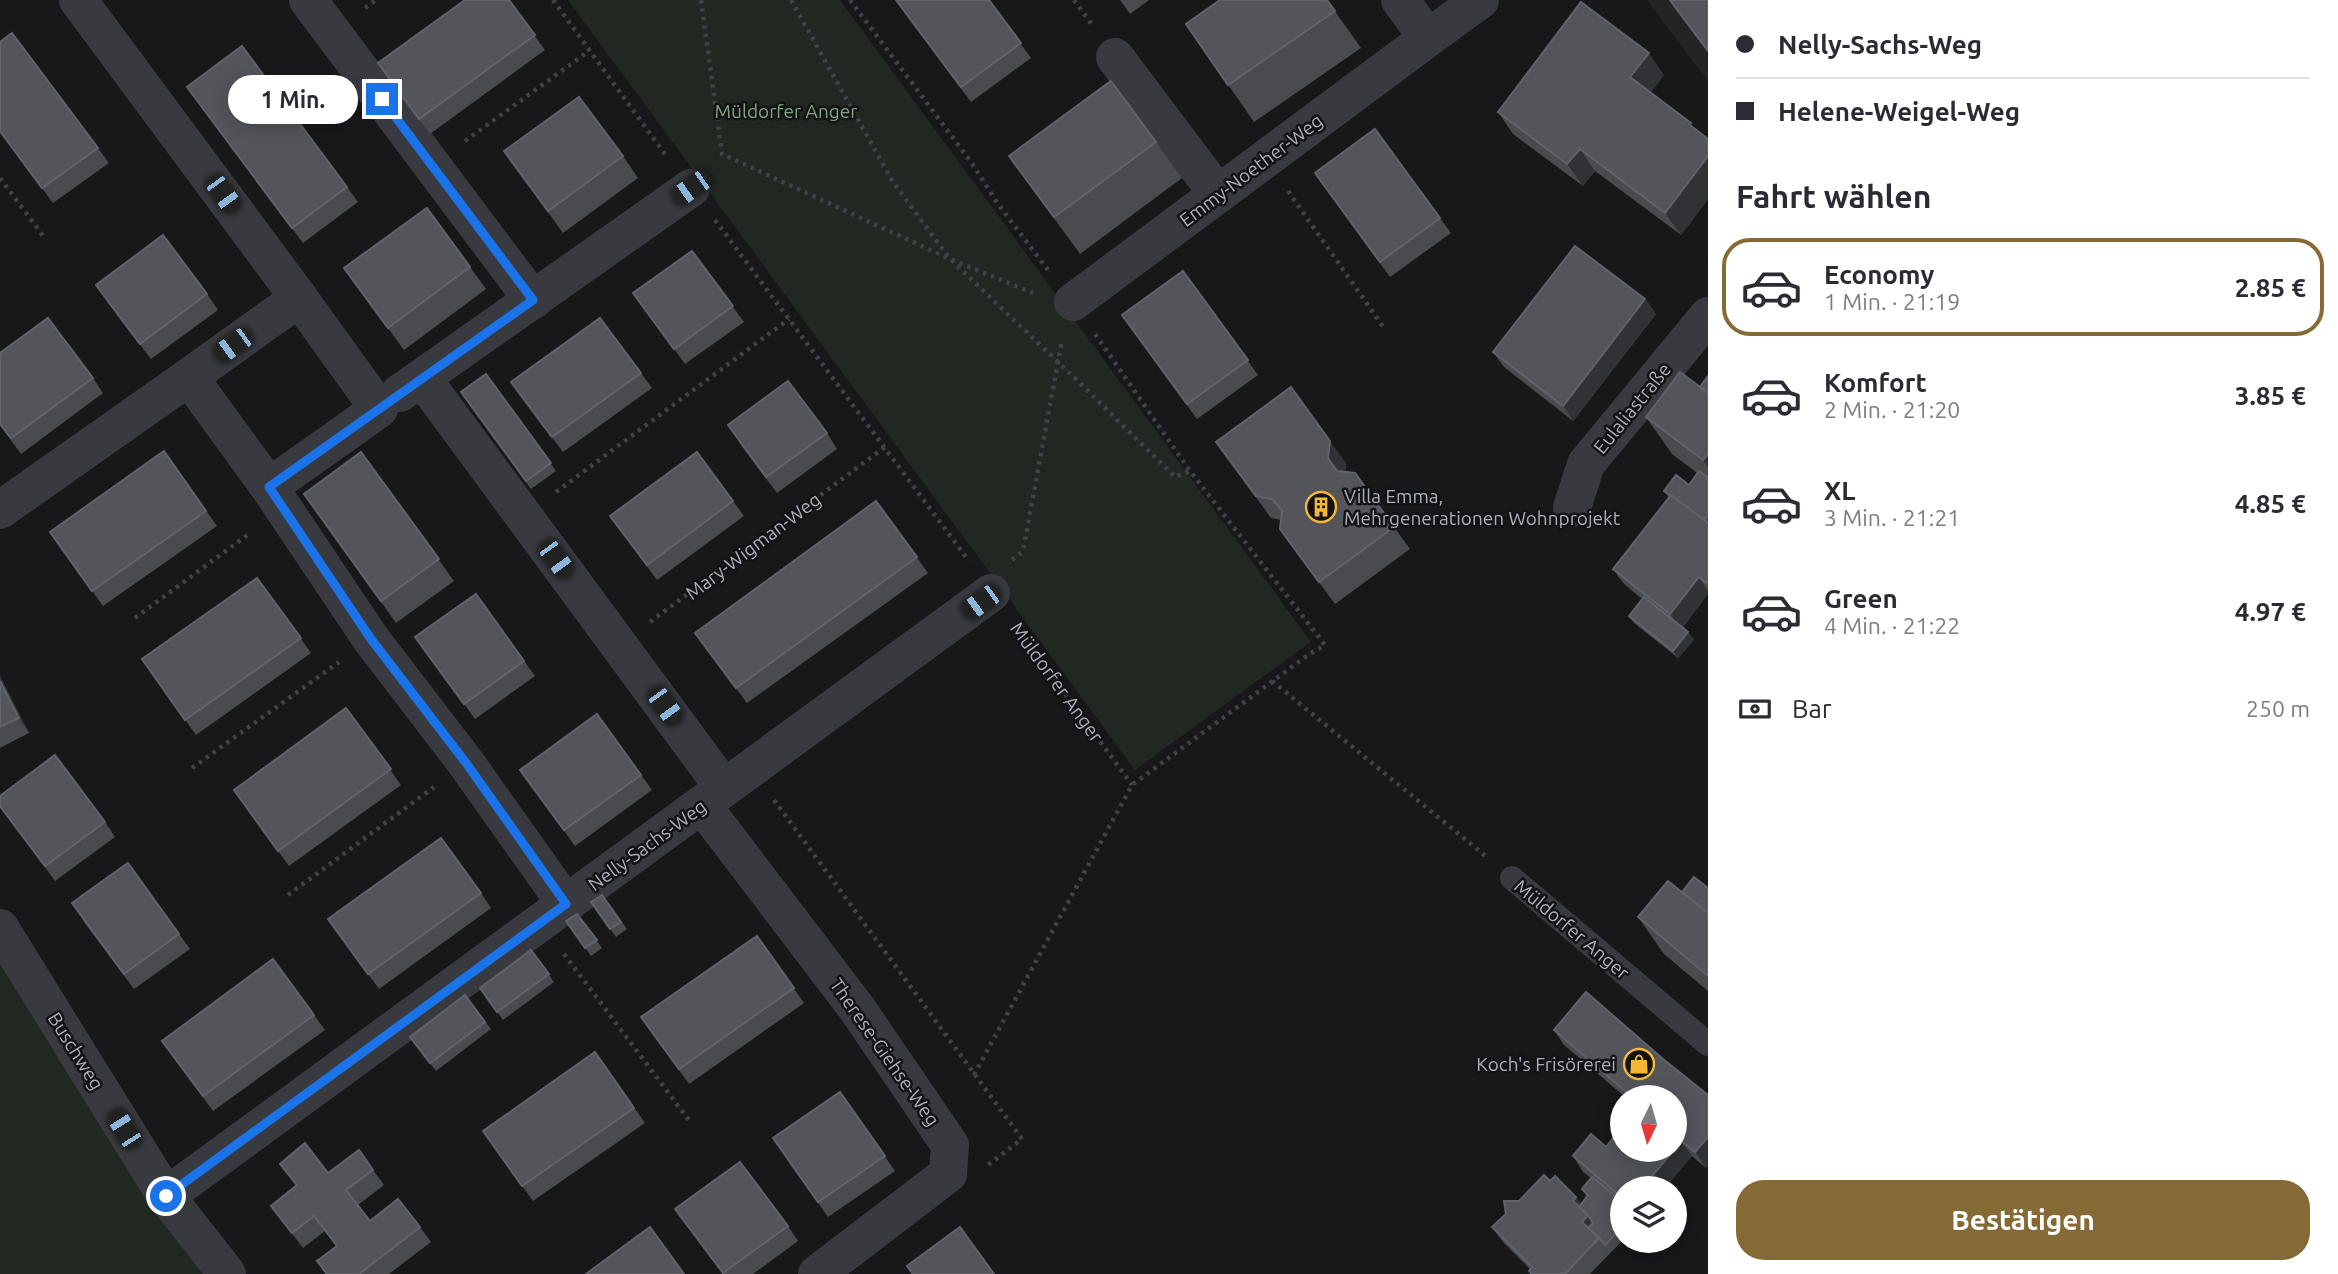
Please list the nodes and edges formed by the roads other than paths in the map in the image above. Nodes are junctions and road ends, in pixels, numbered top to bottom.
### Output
1 (78, 0) edge
2 (308, 0) edge
3 (1401, 0) edge
4 (1480, 0) edge
5 (1428, 38) junction
6 (1115, 57) dead end
7 (691, 188) road end
8 (1219, 194) junction
9 (299, 298) junction
10 (533, 300) junction
11 (1059, 309) road end
12 (1708, 316) edge
13 (189, 377) junction
14 (422, 378) junction
15 (379, 408) junction
16 (275, 498) junction
17 (1573, 508) dead end
18 (0, 510) edge
19 (987, 587) road end
20 (713, 797) junction
21 (1512, 878) road end
22 (553, 913) junction
23 (0, 928) edge
24 (1708, 1044) edge
25 (166, 1196) junction
26 (227, 1274) edge
27 (817, 1274) edge

1 - 9 street
2 - 10 street
3 - 5 street
4 - 5 street, Emmy-Noether-Weg
5 - 8 street, Emmy-Noether-Weg
6 - 8 street
7 - 10 street
8 - 11 street, Emmy-Noether-Weg
9 - 13 street
9 - 15 street
10 - 14 street
12 - 17 street, Eulaliastraße
13 - 16 street
13 - 18 street
14 - 15 street
14 - 20 street
15 - 16 street
16 - 22 street
19 - 20 street, Nelly-Sachs-Weg
20 - 22 street, Nelly-Sachs-Weg
20 - 27 street, Therese-Giehse-Weg
21 - 24 lane, Müldorfer Anger
22 - 25 street, Nelly-Sachs-Weg
23 - 25 street, Buschweg
25 - 26 street, Buschweg

